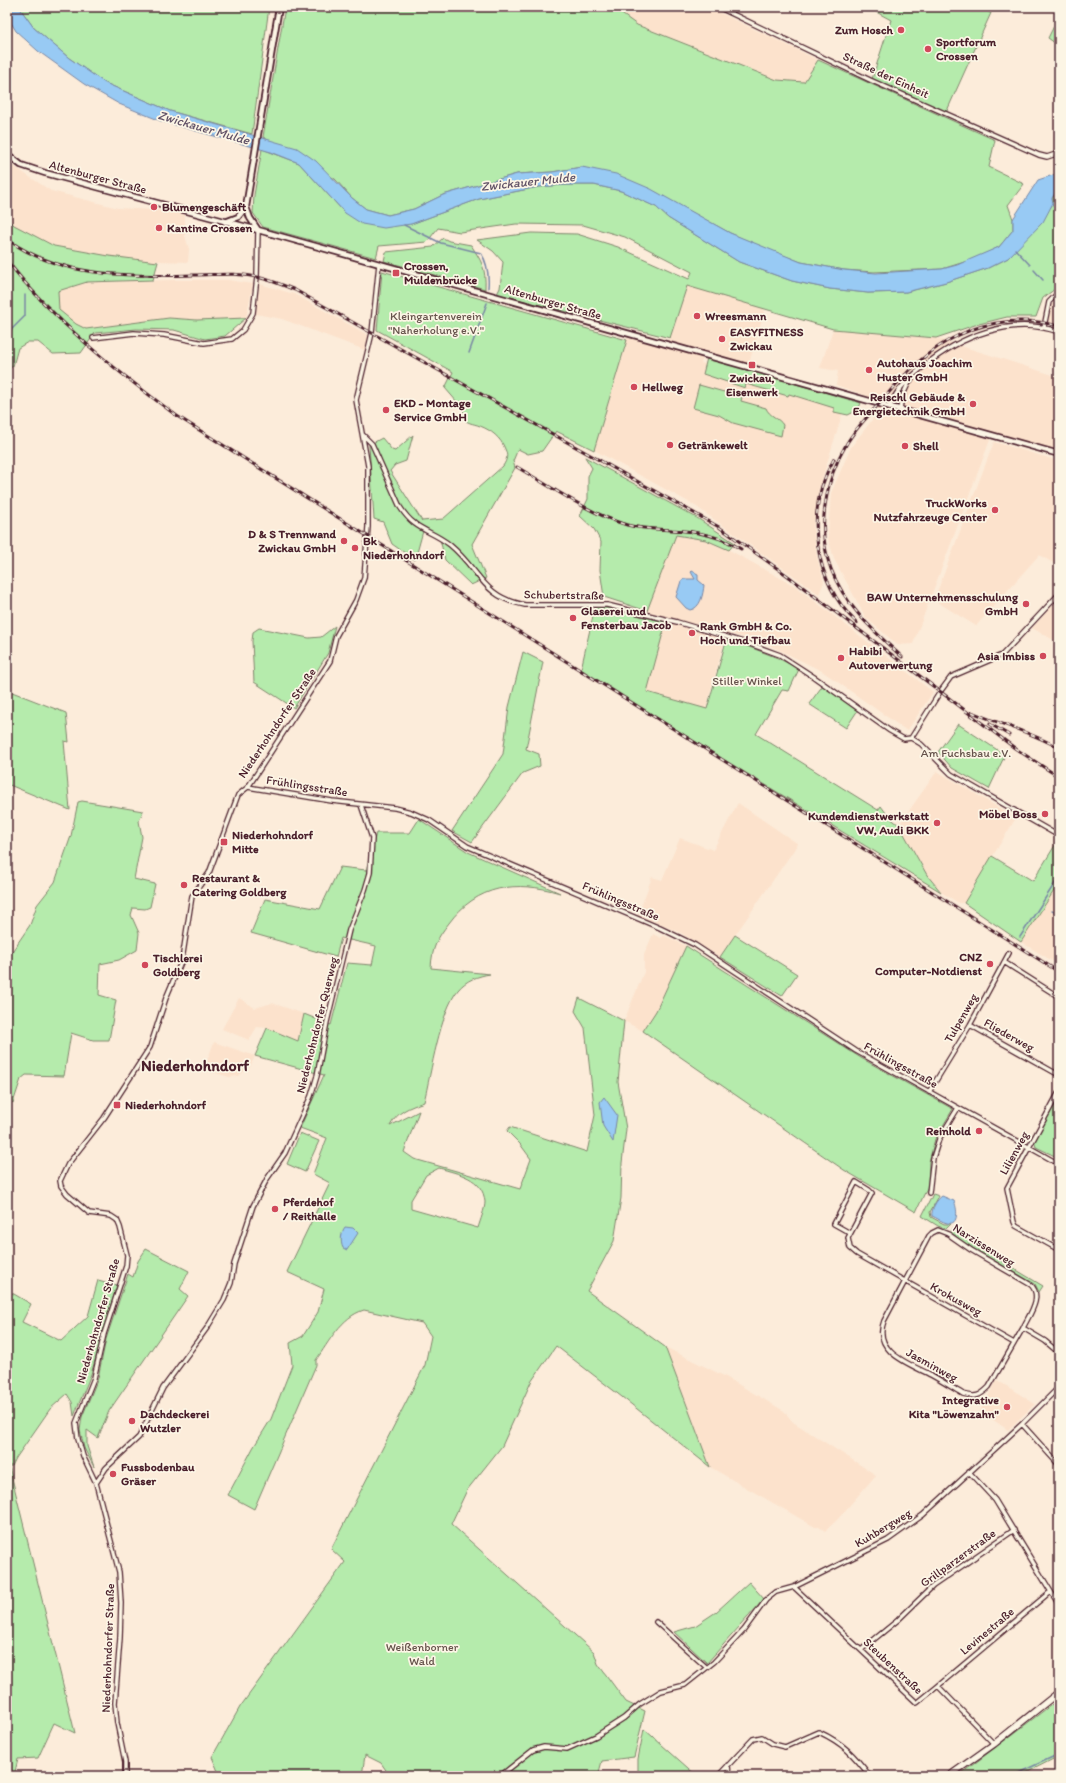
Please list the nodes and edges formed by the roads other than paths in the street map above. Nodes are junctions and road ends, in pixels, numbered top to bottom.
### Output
1 (279, 7) edge
2 (718, 7) edge
3 (1059, 153) edge
4 (7, 154) edge
5 (246, 207) junction
6 (225, 222) junction
7 (258, 230) junction
8 (379, 264) junction
9 (1059, 292) edge
10 (1044, 327) junction
11 (1059, 332) edge
12 (93, 338) dead end
13 (915, 373) junction
14 (890, 406) junction
15 (900, 409) junction
16 (363, 434) junction
17 (1059, 454) edge
18 (1059, 594) edge
19 (911, 738) junction
20 (248, 787) junction
21 (361, 805) junction
22 (1059, 836) edge
23 (1009, 953) dead end
24 (1004, 962) junction
25 (1059, 996) edge
26 (970, 1025) junction
27 (1059, 1074) edge
28 (929, 1092) junction
29 (1059, 1092) edge
30 (958, 1108) junction
31 (1028, 1147) junction
32 (1059, 1164) edge
33 (929, 1193) dead end
34 (850, 1233) junction
35 (1059, 1250) edge
36 (905, 1282) junction
37 (1023, 1328) junction
38 (1014, 1343) junction
39 (1059, 1353) edge
40 (1059, 1387) edge
41 (1022, 1424) junction
42 (1059, 1465) edge
43 (969, 1472) junction
44 (96, 1483) junction
45 (1014, 1530) junction
46 (794, 1587) junction
47 (1050, 1592) junction
48 (1059, 1605) edge
49 (656, 1622) dead end
50 (861, 1650) junction
51 (706, 1667) junction
52 (938, 1686) junction
53 (1059, 1692) edge
54 (994, 1744) junction
55 (728, 1765) junction
56 (125, 1776) edge
57 (500, 1776) edge
58 (718, 1776) edge
59 (729, 1776) edge
60 (870, 1776) edge
61 (949, 1776) edge

1 - 5 street
2 - 3 street, Straße der Einheit
4 - 6 street, Altenburger Straße
5 - 6 street
5 - 7 street
6 - 7 street, Altenburger Straße
7 - 8 street, Altenburger Straße
7 - 12 street
8 - 14 street, Altenburger Straße
8 - 16 street, Niederhohndorfer Straße
9 - 10 street
10 - 11 street
10 - 13 street
13 - 14 street
13 - 15 street
14 - 15 street, Altenburger Straße
15 - 17 street, Altenburger Straße
16 - 19 street, Schubertstraße
16 - 20 street, Niederhohndorfer Straße
18 - 19 street
19 - 22 street, Schubertstraße
20 - 21 street, Frühlingsstraße
20 - 44 street, Niederhohndorfer Straße
21 - 28 street, Frühlingsstraße
21 - 44 street, Niederhohndorfer Querweg
23 - 24 street, Tulpenweg
24 - 25 street
24 - 26 street, Tulpenweg
26 - 27 street, Fliederweg
26 - 28 street, Tulpenweg
28 - 30 street, Frühlingsstraße
29 - 31 street, Lilienweg
30 - 31 street, Frühlingsstraße
30 - 33 street
31 - 32 street, Frühlingsstraße
31 - 35 street, Lilienweg
34 - 34 street
34 - 36 street, Krokusweg
36 - 37 street, Narzissenweg
36 - 38 street, Krokusweg
36 - 38 street, Jasminweg
37 - 38 street
37 - 39 street
40 - 41 street, Kuhbergweg
41 - 42 street
41 - 43 street, Kuhbergweg
43 - 45 street
43 - 46 street, Kuhbergweg
44 - 56 street, Niederhohndorfer Straße
45 - 47 street
45 - 50 street, Grillparzerstraße
46 - 50 street, Steubenstraße
46 - 51 street, Kuhbergweg
47 - 48 street
47 - 52 street, Levinestraße
49 - 51 street
50 - 52 street, Steubenstraße
51 - 57 street, Kuhbergweg
52 - 54 street, Steubenstraße
53 - 54 main road
54 - 61 main road
55 - 58 street
55 - 59 street
55 - 60 street

